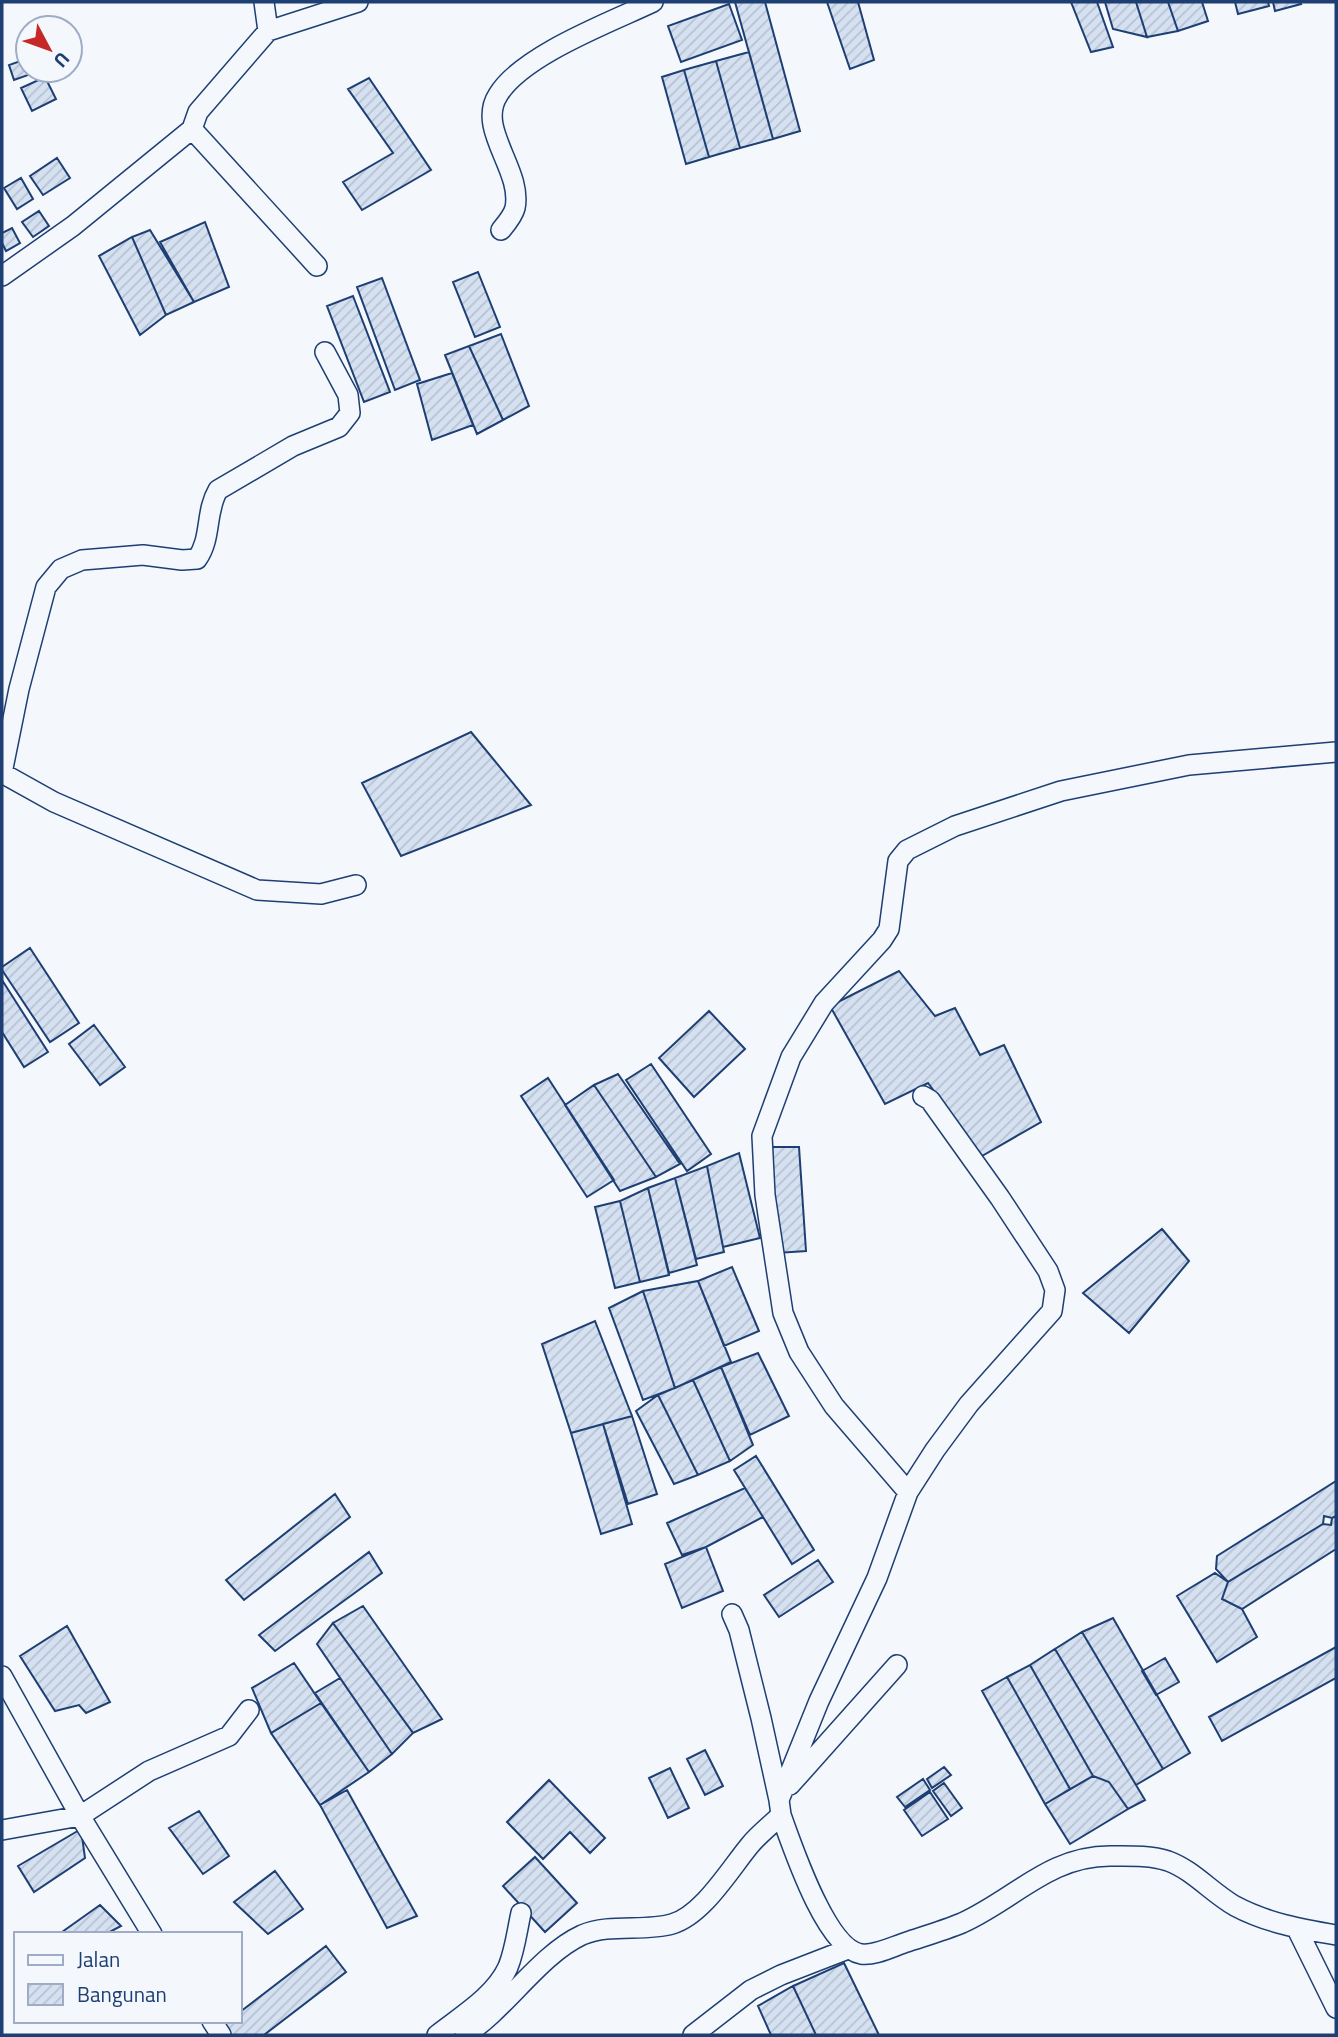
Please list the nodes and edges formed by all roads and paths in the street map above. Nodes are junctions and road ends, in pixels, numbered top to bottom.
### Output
1 (264, 2) edge
2 (358, 2) edge
3 (653, 2) edge
4 (268, 31) junction
5 (192, 129) junction
6 (501, 230) dead end
7 (317, 266) dead end
8 (2, 276) edge
9 (325, 352) dead end
10 (1336, 751) edge
11 (2, 773) edge
12 (356, 885) dead end
13 (923, 1096) dead end
14 (908, 1492) junction
15 (732, 1614) dead end
16 (897, 1665) dead end
17 (2, 1676) edge
18 (249, 1710) dead end
19 (780, 1803) junction
20 (80, 1816) junction
21 (2, 1830) edge
22 (522, 1913) dead end
23 (1297, 1929) junction
24 (151, 1932) edge
25 (1336, 1935) edge
26 (848, 1949) junction
27 (1336, 2008) edge
28 (437, 2035) edge
29 (465, 2035) edge
30 (693, 2035) edge

1 - 4 street
2 - 4 street
3 - 6 street
4 - 5 street
5 - 7 street
5 - 8 street
9 - 11 street
10 - 14 street
11 - 12 street
13 - 14 street
14 - 19 street
15 - 19 street
16 - 19 street
17 - 20 street
18 - 20 street
19 - 26 street
19 - 29 street
20 - 21 street
20 - 24 street
22 - 28 street
23 - 25 street
23 - 26 street
23 - 27 street
26 - 30 street

